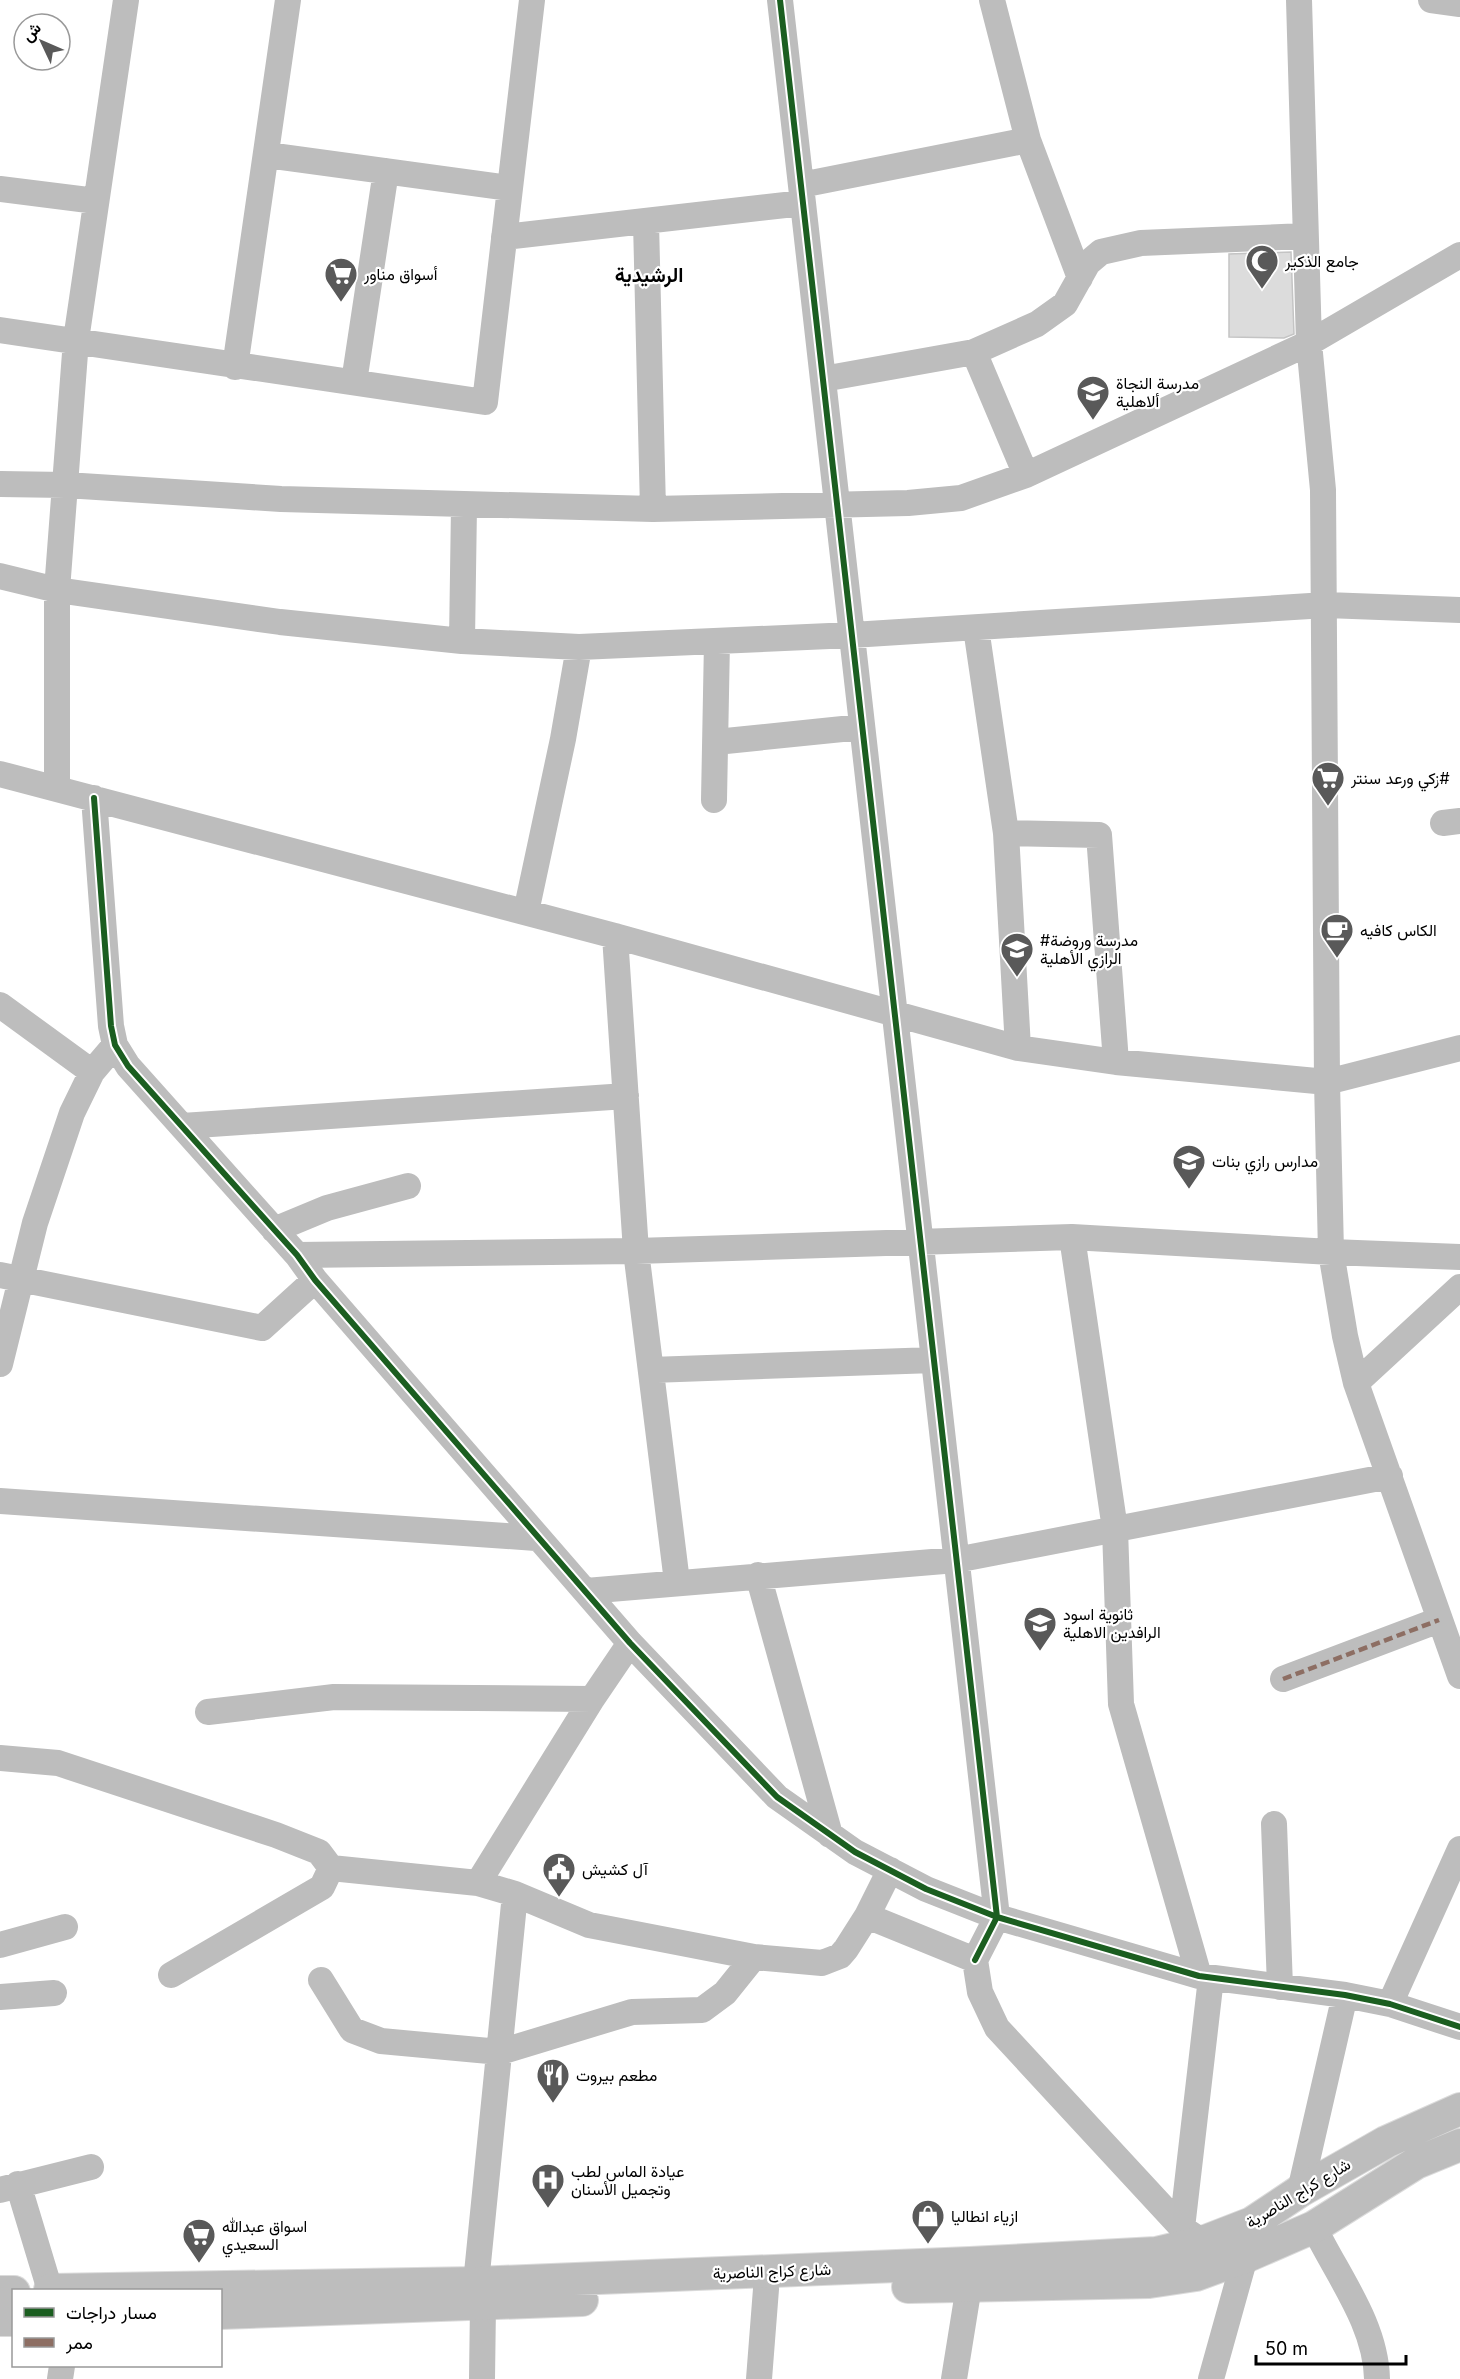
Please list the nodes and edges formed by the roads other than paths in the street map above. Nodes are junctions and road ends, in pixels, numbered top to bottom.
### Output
1 (126, 0) edge
2 (288, 0) edge
3 (532, 0) edge
4 (780, 0) edge
5 (992, 0) edge
6 (1299, 0) edge
7 (1431, 0) edge
8 (1460, 4) edge
9 (1028, 140) junction
10 (267, 155) junction
11 (386, 171) junction
12 (510, 188) junction
13 (0, 189) edge
14 (802, 194) junction
15 (96, 201) junction
16 (646, 222) junction
17 (1305, 236) junction
18 (504, 237) junction
19 (1460, 255) edge
20 (1080, 278) junction
21 (0, 330) edge
22 (76, 340) junction
23 (1309, 343) junction
24 (974, 352) junction
25 (235, 367) junction
26 (823, 379) junction
27 (354, 381) junction
28 (1026, 475) junction
29 (0, 484) edge
30 (66, 485) junction
31 (837, 505) junction
32 (464, 506) junction
33 (652, 509) junction
34 (0, 576) edge
35 (57, 590) junction
36 (1326, 605) junction
37 (1460, 610) edge
38 (976, 628) junction
39 (852, 635) junction
40 (462, 641) junction
41 (717, 641) junction
42 (579, 647) junction
43 (862, 727) junction
44 (716, 742) junction
45 (0, 774) edge
46 (57, 789) junction
47 (94, 798) junction
48 (714, 800) dead end
49 (1006, 833) junction
50 (526, 912) junction
51 (615, 936) junction
52 (0, 1005) edge
53 (895, 1012) junction
54 (115, 1045) junction
55 (1018, 1048) junction
56 (1460, 1048) edge
57 (1116, 1062) junction
58 (92, 1072) junction
59 (1327, 1082) junction
60 (626, 1096) junction
61 (182, 1126) junction
62 (408, 1186) dead end
63 (274, 1230) junction
64 (1072, 1237) junction
65 (920, 1241) junction
66 (636, 1251) junction
67 (1331, 1252) junction
68 (297, 1254) junction
69 (1460, 1257) edge
70 (11, 1277) edge
71 (315, 1280) junction
72 (1460, 1287) edge
73 (934, 1360) junction
74 (0, 1364) edge
75 (651, 1370) junction
76 (1356, 1383) junction
77 (1390, 1476) junction
78 (0, 1501) edge
79 (1115, 1530) junction
80 (536, 1538) junction
81 (956, 1560) junction
82 (758, 1575) junction
83 (677, 1582) junction
84 (586, 1591) junction
85 (1448, 1631) edge
86 (630, 1643) junction
87 (1460, 1676) edge
88 (1283, 1679) dead end
89 (592, 1699) junction
90 (208, 1712) dead end
91 (0, 1758) edge
92 (1274, 1824) dead end
93 (830, 1834) junction
94 (1460, 1849) edge
95 (331, 1868) junction
96 (890, 1870) junction
97 (478, 1883) junction
98 (515, 1894) junction
99 (867, 1916) junction
100 (997, 1917) junction
101 (65, 1927) dead end
102 (0, 1945) edge
103 (754, 1957) junction
104 (975, 1960) junction
105 (171, 1976) dead end
106 (1205, 1977) junction
107 (321, 1980) dead end
108 (1280, 1987) junction
109 (54, 1993) dead end
110 (1345, 1995) junction
111 (0, 1997) edge
112 (1390, 2004) junction
113 (1460, 2027) edge
114 (500, 2052) junction
115 (1460, 2109) edge
116 (1460, 2145) edge
117 (92, 2167) dead end
118 (9, 2187) edge
119 (1300, 2191) junction
120 (1314, 2227) junction
121 (1193, 2235) junction
122 (1245, 2257) junction
123 (969, 2286) junction
124 (50, 2289) edge
125 (766, 2289) junction
126 (222, 2292) edge
127 (480, 2294) junction
128 (222, 2313) edge
129 (482, 2379) edge
130 (759, 2379) edge
131 (954, 2379) edge
132 (1211, 2379) edge
133 (1377, 2379) edge

1 - 15 street
2 - 10 street
3 - 12 street
4 - 14 street
5 - 9 street
6 - 17 street
7 - 8 street
9 - 14 street
9 - 20 street
10 - 11 street
10 - 25 street
11 - 12 street
11 - 27 street
12 - 18 street
13 - 15 street
14 - 16 street
14 - 26 street
15 - 22 street
16 - 18 street
16 - 33 street
17 - 20 street
17 - 23 street
18 - 27 street
19 - 23 street
20 - 24 street
21 - 22 street
22 - 25 street
22 - 30 street
23 - 28 street
23 - 36 street
24 - 26 street
24 - 28 street
25 - 27 street
26 - 31 street
28 - 31 street
29 - 30 street
30 - 32 street
30 - 35 street
31 - 33 street
31 - 39 street
32 - 33 street
32 - 40 street
34 - 35 street
35 - 40 street
35 - 46 street
36 - 37 street
36 - 38 street
36 - 59 street
38 - 39 street
38 - 49 street
39 - 41 street
39 - 43 street
40 - 42 street
41 - 42 street
41 - 44 street
42 - 50 street
43 - 44 street
43 - 53 street
44 - 48 street
45 - 46 street
46 - 47 street
47 - 50 street
47 - 54 street
49 - 55 street
49 - 57 street
50 - 51 street
51 - 53 street
51 - 60 street
52 - 58 street
53 - 55 street
53 - 65 street
54 - 58 street
54 - 61 street
55 - 57 street
56 - 59 street
57 - 59 street
58 - 70 street
59 - 67 street
60 - 61 street
60 - 66 street
61 - 63 street
62 - 63 street
63 - 68 street
64 - 65 street
64 - 67 street
64 - 79 street
65 - 66 street
65 - 73 street
66 - 68 street
66 - 75 street
67 - 69 street
67 - 76 street
68 - 71 street
70 - 71 street
70 - 74 street
71 - 80 street
72 - 76 street
73 - 75 street
73 - 81 street
75 - 83 street
76 - 77 street
77 - 79 street
77 - 85 street
78 - 80 street
79 - 81 street
79 - 106 street
80 - 84 street
81 - 82 street
81 - 100 street
82 - 83 street
82 - 93 street
83 - 84 street
84 - 86 street
85 - 87 street
85 - 88 street
86 - 89 street
86 - 93 street
89 - 90 street
89 - 97 street
91 - 95 street
92 - 108 street
93 - 96 street
94 - 112 street
95 - 97 street
95 - 105 street
96 - 99 street
96 - 100 street
97 - 98 street
98 - 103 street
98 - 114 street
99 - 103 street
99 - 104 street
100 - 104 street
100 - 106 street
101 - 102 street
103 - 114 street
104 - 121 street
106 - 108 street
106 - 121 street
107 - 114 street
108 - 110 street
109 - 111 street
110 - 112 street
110 - 119 street
112 - 113 street
114 - 127 street
115 - 119 main road, شارع كراج الناصرية
116 - 120 main road, شارع كراج الناصرية
117 - 118 street
118 - 124 street
119 - 121 main road, شارع كراج الناصرية
120 - 122 main road, شارع كراج الناصرية
120 - 133 street
121 - 127 main road, شارع كراج الناصرية
122 - 123 main road, شارع كراج الناصرية
122 - 132 street
123 - 125 main road, شارع كراج الناصرية
123 - 131 street
125 - 127 main road, شارع كراج الناصرية
125 - 130 street
126 - 127 main road, شارع كراج الناصرية
127 - 128 main road, شارع كراج الناصرية
127 - 129 street

